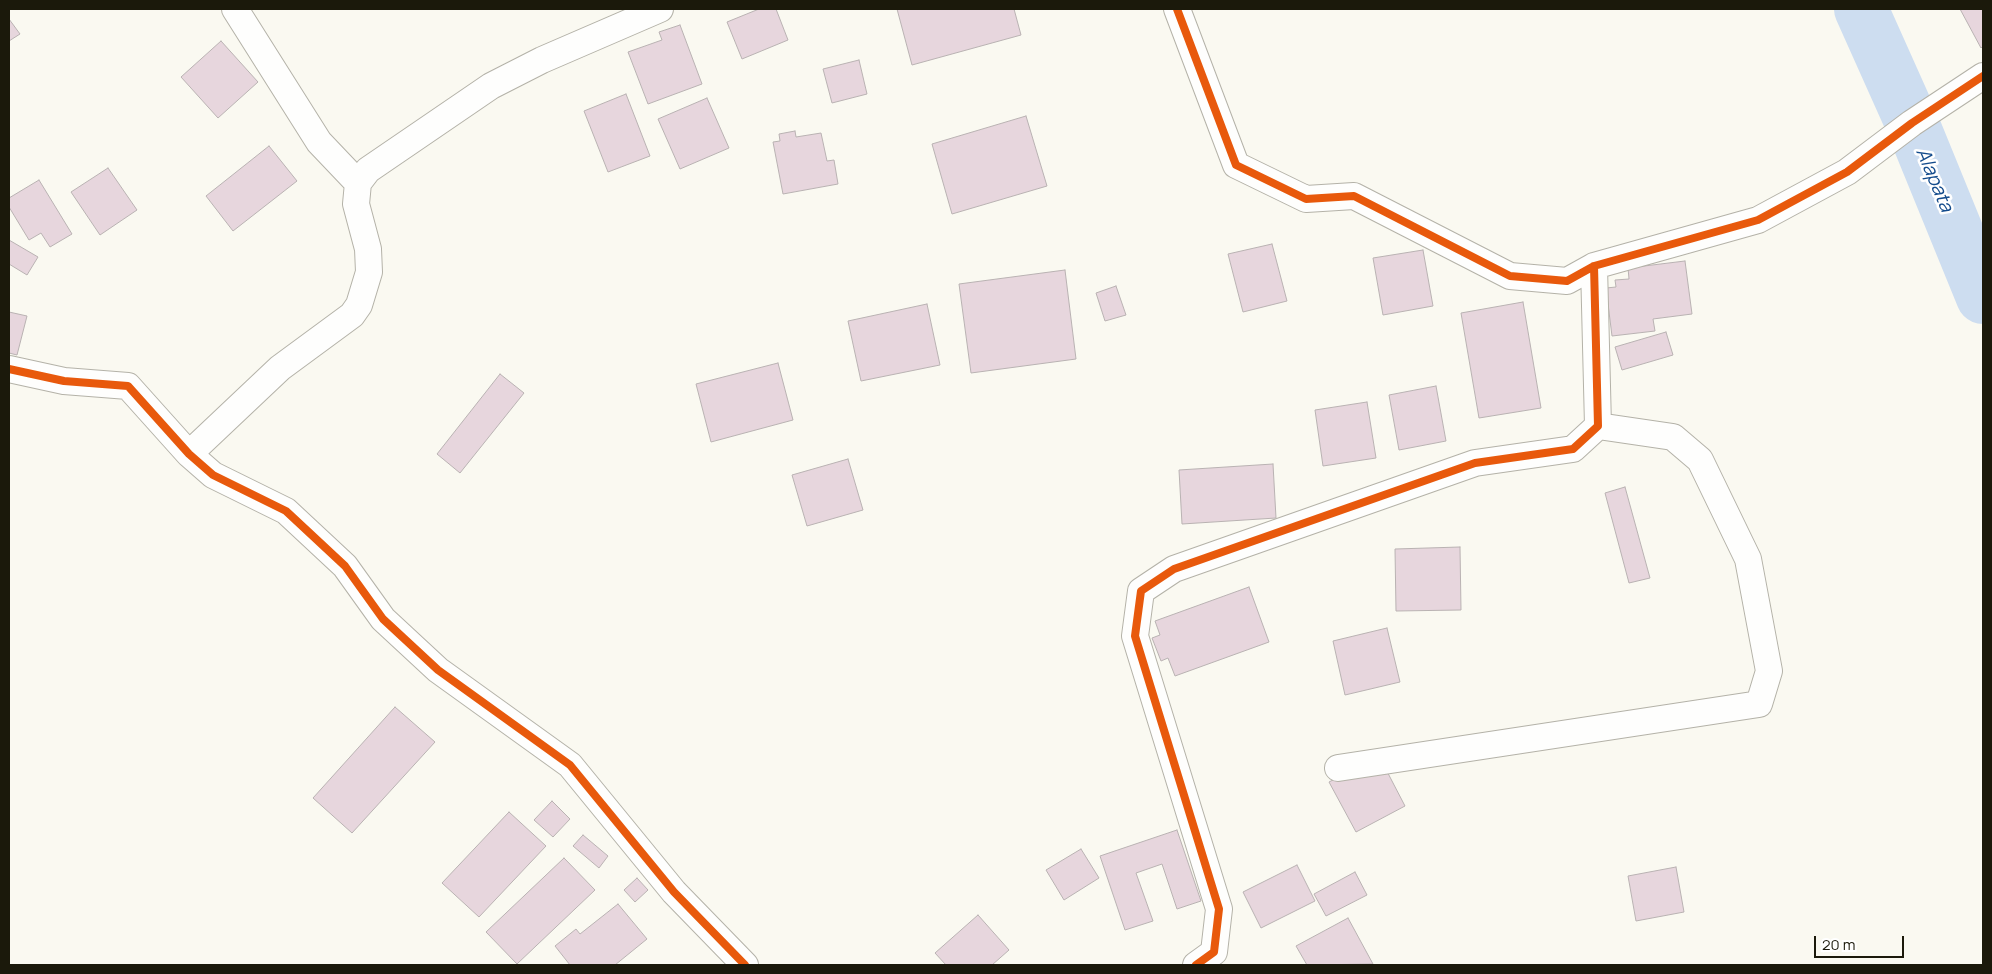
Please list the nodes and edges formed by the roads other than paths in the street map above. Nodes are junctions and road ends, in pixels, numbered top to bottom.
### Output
1 (235, 9) edge
2 (660, 9) edge
3 (1178, 9) edge
4 (1983, 76) edge
5 (358, 183) junction
6 (1594, 266) junction
7 (9, 369) edge
8 (1598, 426) junction
9 (189, 454) junction
10 (1338, 768) dead end
11 (744, 965) edge
12 (1196, 965) edge

1 - 5 street
2 - 5 street
3 - 6 street
4 - 6 street
5 - 9 street
6 - 8 street
7 - 9 street
8 - 10 street
8 - 12 street
9 - 11 street

